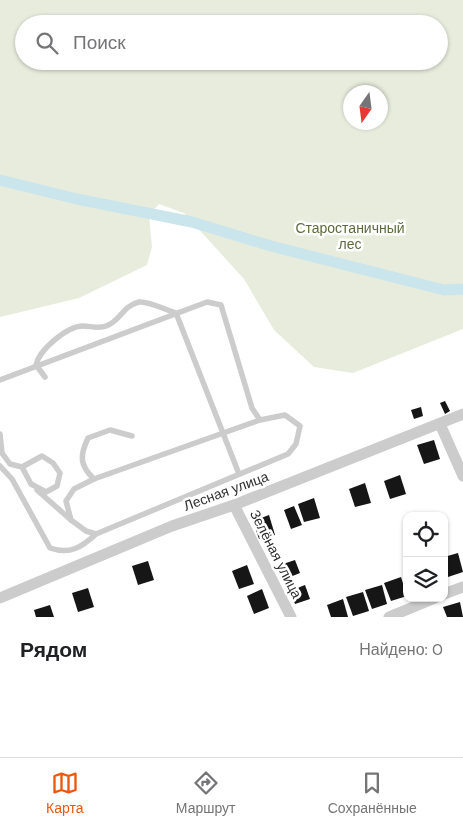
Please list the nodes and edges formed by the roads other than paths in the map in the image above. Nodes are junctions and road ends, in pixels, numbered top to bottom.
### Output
1 (176, 313) junction
2 (36, 366) junction
3 (45, 377) dead end
4 (0, 380) edge
5 (463, 414) edge
6 (260, 420) junction
7 (440, 424) junction
8 (223, 433) junction
9 (0, 434) edge
10 (132, 436) dead end
11 (0, 466) edge
12 (22, 467) junction
13 (239, 474) junction
14 (463, 476) edge
15 (94, 479) junction
16 (31, 484) junction
17 (234, 506) junction
18 (71, 520) junction
19 (96, 534) junction
20 (463, 587) edge
21 (448, 593) edge
22 (0, 598) edge
23 (426, 602) edge
24 (291, 617) edge
25 (390, 617) edge

1 - 2 lane
1 - 2 lane
1 - 6 lane
1 - 8 lane
2 - 3 lane
2 - 4 lane
5 - 7 street, Лесная улица
6 - 8 lane
6 - 13 lane
7 - 14 street
7 - 17 street, Лесная улица
8 - 13 lane
8 - 15 lane
9 - 12 lane
10 - 15 lane
11 - 19 lane
12 - 16 lane
12 - 16 lane
13 - 19 lane
15 - 18 lane
16 - 18 lane
17 - 22 street, Лесная улица
17 - 24 street, Зелёная улица
18 - 19 lane
20 - 21 street
23 - 25 street

